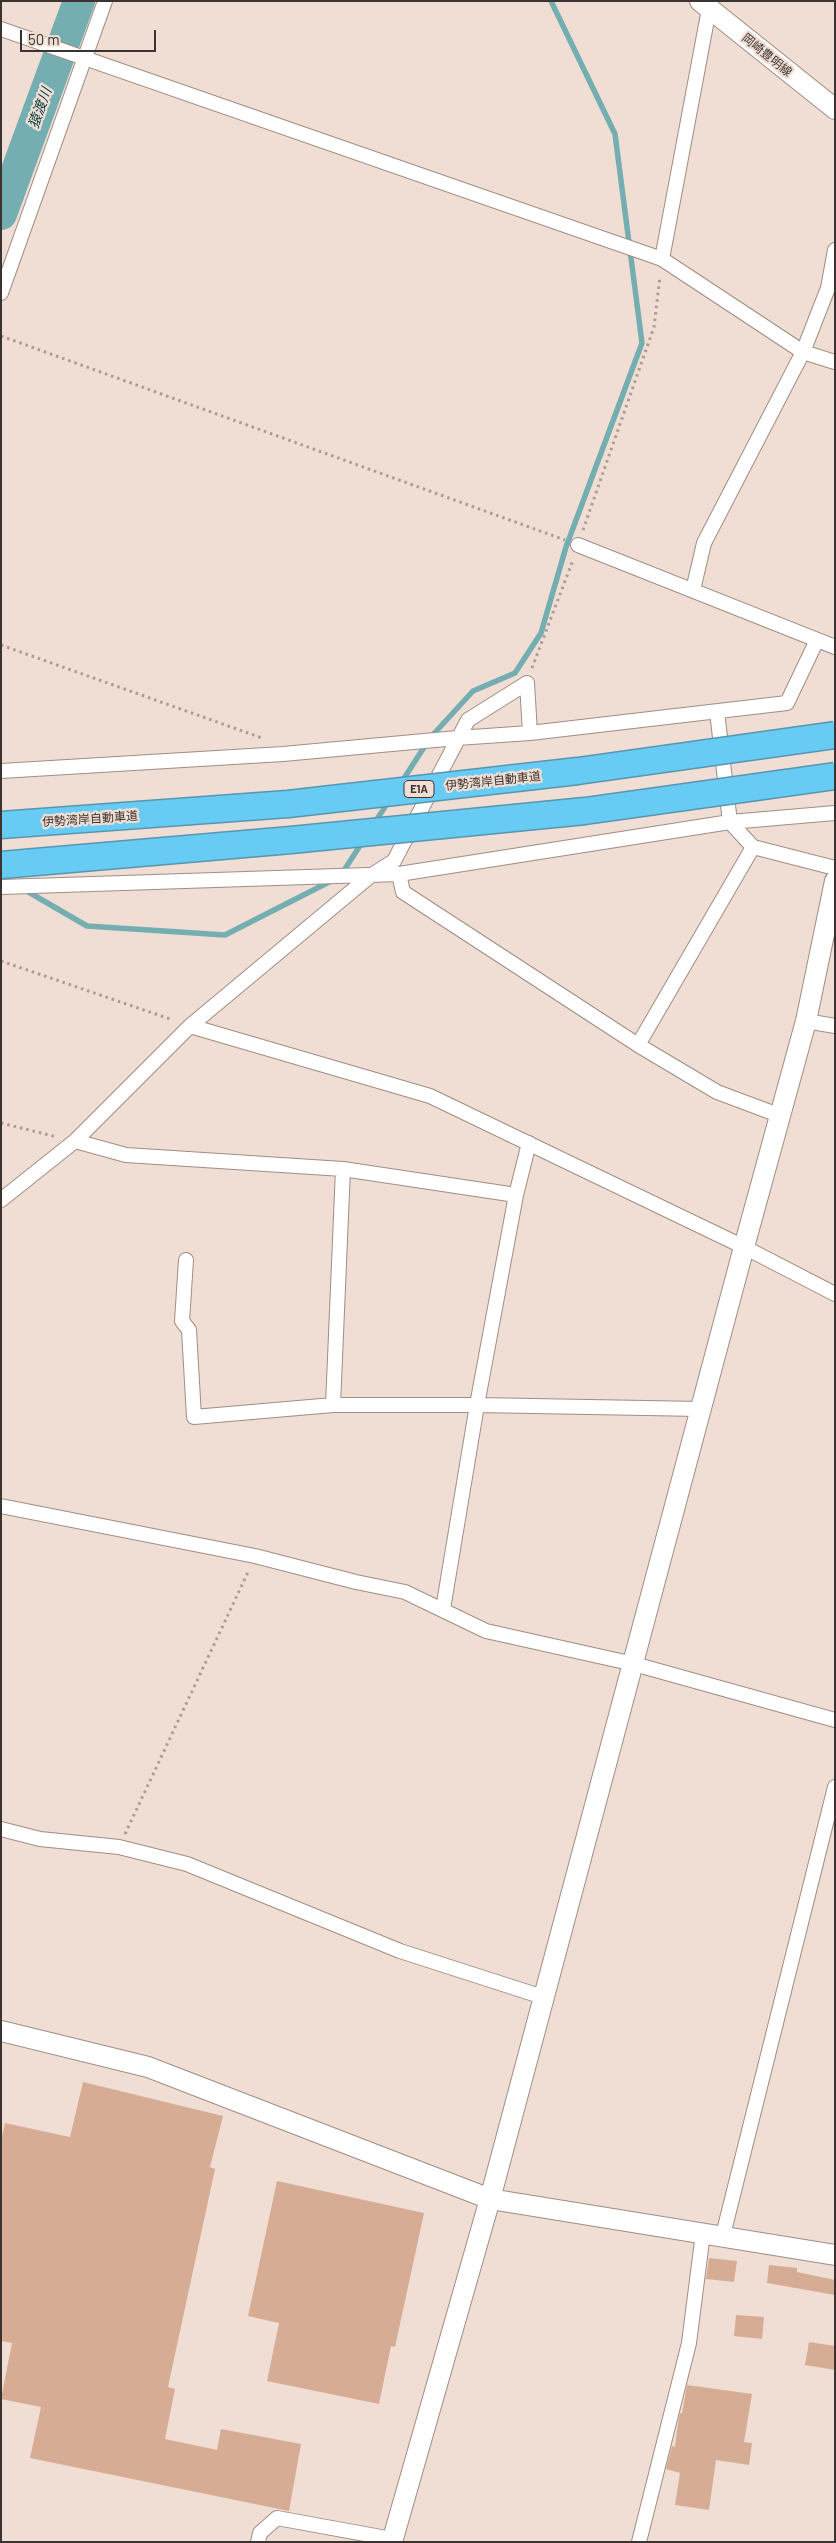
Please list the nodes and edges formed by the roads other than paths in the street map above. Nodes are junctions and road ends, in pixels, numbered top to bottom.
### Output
1 (105, 1) edge
2 (705, 4) edge
3 (1, 29) edge
4 (81, 56) junction
5 (835, 109) edge
6 (835, 250) edge
7 (662, 259) junction
8 (1, 293) edge
9 (803, 352) junction
10 (835, 362) edge
11 (578, 544) road end
12 (693, 590) junction
13 (817, 640) junction
14 (835, 647) edge
15 (717, 712) junction
16 (530, 733) junction
17 (835, 735) edge
18 (457, 738) junction
19 (1, 772) edge
20 (835, 776) edge
21 (835, 813) edge
22 (730, 822) junction
23 (1, 825) edge
24 (752, 847) junction
25 (1, 865) edge
26 (835, 868) edge
27 (399, 874) junction
28 (370, 876) junction
29 (835, 881) edge
30 (1, 887) edge
31 (806, 1021) junction
32 (190, 1026) junction
33 (835, 1026) edge
34 (638, 1045) junction
35 (781, 1116) junction
36 (75, 1141) junction
37 (529, 1143) junction
38 (343, 1169) junction
39 (516, 1195) junction
40 (1, 1200) edge
41 (744, 1247) junction
42 (186, 1260) dead end
43 (835, 1294) edge
44 (477, 1405) junction
45 (333, 1406) junction
46 (701, 1408) junction
47 (1, 1506) edge
48 (443, 1609) junction
49 (634, 1664) junction
50 (835, 1720) edge
51 (835, 1787) edge
52 (1, 1829) edge
53 (543, 1997) junction
54 (1, 2031) edge
55 (490, 2199) junction
56 (713, 2234) junction
57 (835, 2255) edge
58 (392, 2540) edge
59 (258, 2542) edge
60 (639, 2542) edge

1 - 4 street
2 - 5 street, 岡崎豊明線
2 - 7 street
3 - 4 street
4 - 7 street
4 - 8 street
6 - 9 street
7 - 9 street
9 - 10 street
9 - 12 street
11 - 12 street
12 - 13 street
13 - 14 street
13 - 15 street
15 - 16 street
15 - 22 street
16 - 18 street
16 - 18 street
17 - 23 highway, 伊勢湾岸自動車道 / E1A, bridge
18 - 19 street
18 - 28 street
20 - 25 highway, bridge
21 - 22 street
22 - 24 street
22 - 27 street
24 - 26 street
24 - 34 street
27 - 28 street
27 - 34 street
28 - 30 street
28 - 32 street
29 - 31 street
31 - 33 street
31 - 35 street
32 - 36 street
32 - 37 street
34 - 35 street
35 - 41 street
36 - 38 street
36 - 40 street
37 - 39 street
37 - 41 street
38 - 39 street
38 - 45 street
39 - 44 street
41 - 43 street
41 - 46 street
42 - 45 street
44 - 45 street
44 - 46 street
44 - 48 street
46 - 49 street
47 - 48 street
48 - 49 street
49 - 50 street
49 - 53 street
51 - 56 street
52 - 53 street
53 - 55 street
54 - 55 street
55 - 56 street
55 - 58 street
56 - 57 street
56 - 60 street
58 - 59 street

